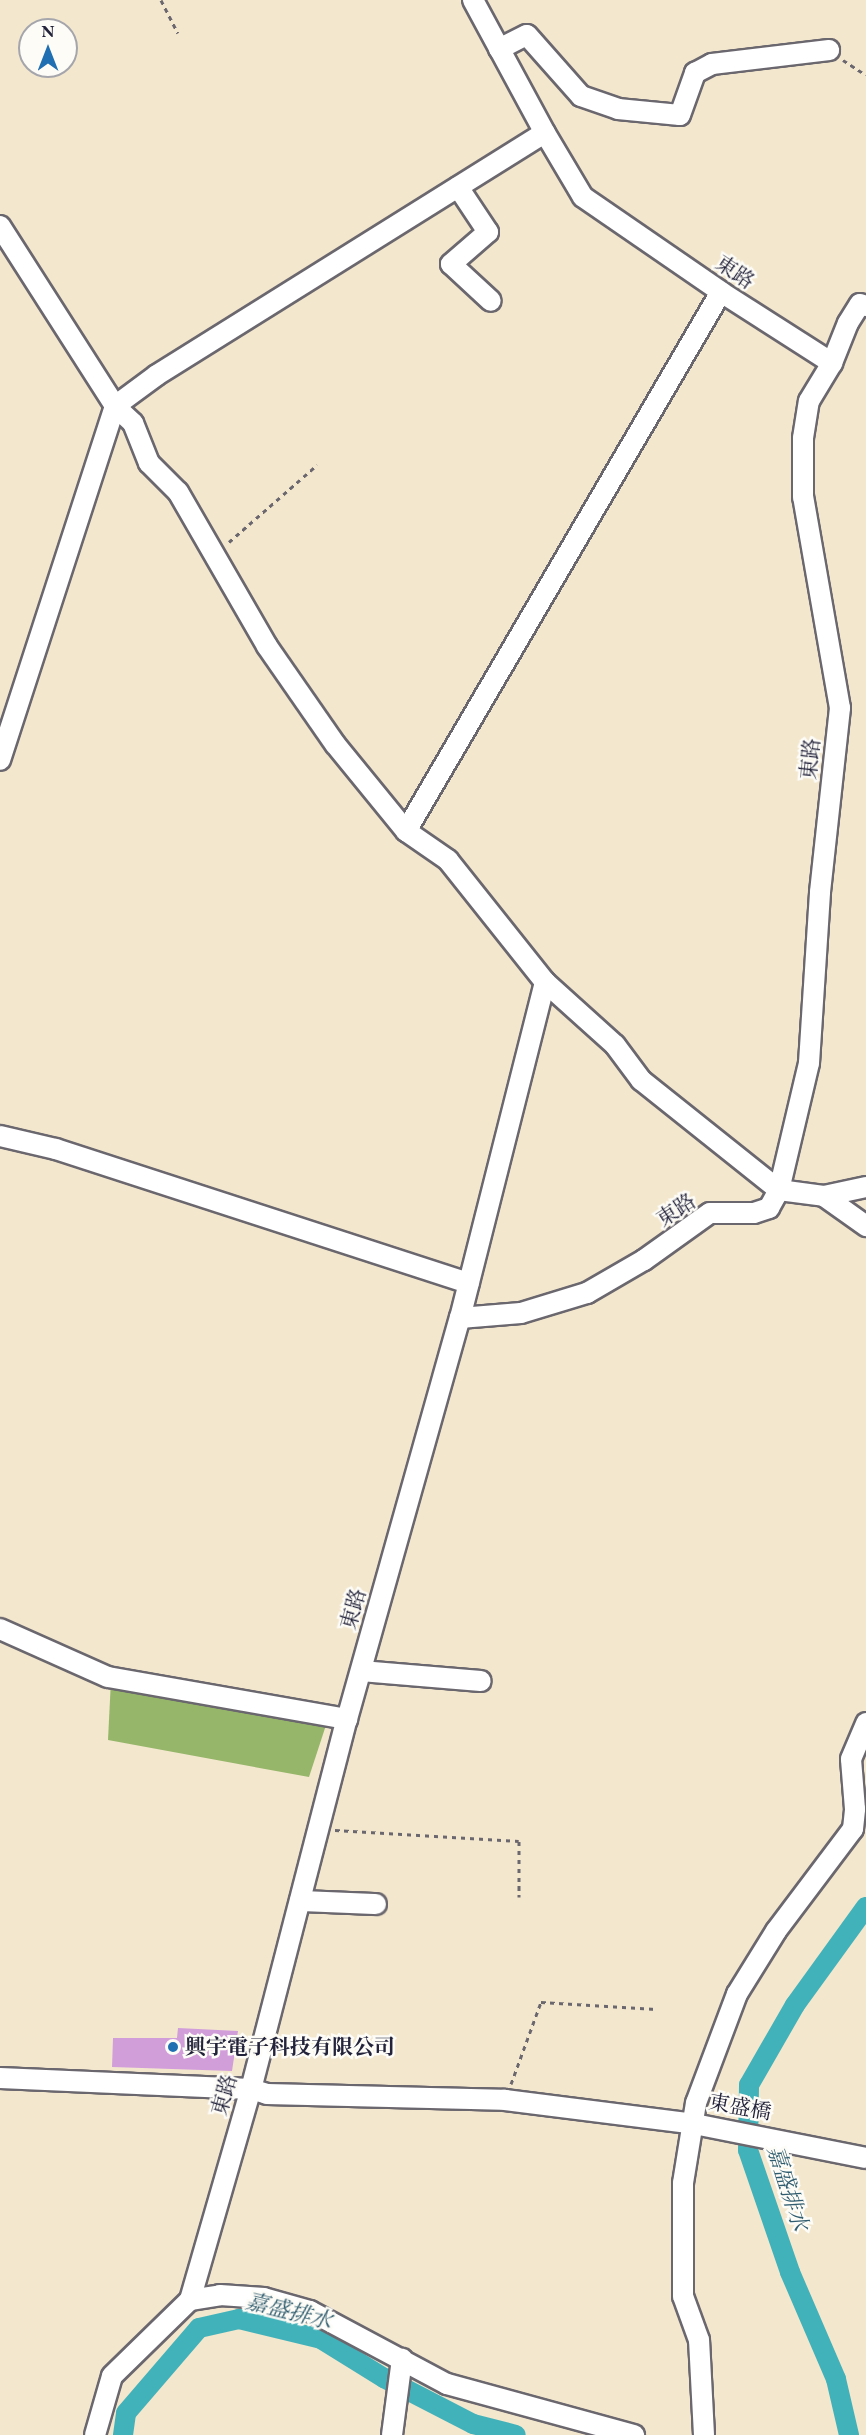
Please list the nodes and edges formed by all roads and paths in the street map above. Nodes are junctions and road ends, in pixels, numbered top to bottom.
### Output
1 (161, 0) edge
2 (472, 0) edge
3 (178, 33) dead end
4 (499, 49) junction
5 (829, 50) joint
6 (866, 75) edge
7 (545, 133) junction
8 (458, 187) junction
9 (0, 226) edge
10 (721, 292) junction
11 (491, 301) dead end
12 (866, 306) edge
13 (832, 363) junction
14 (115, 406) junction
15 (317, 465) dead end
16 (214, 555) junction
17 (0, 760) edge
18 (406, 831) junction
19 (545, 982) junction
20 (0, 1136) edge
21 (866, 1187) edge
22 (779, 1190) junction
23 (824, 1196) junction
24 (866, 1226) edge
25 (469, 1283) junction
26 (460, 1318) junction
27 (0, 1629) edge
28 (361, 1671) junction
29 (481, 1681) dead end
30 (347, 1719) junction
31 (866, 1723) edge
32 (319, 1829) junction
33 (519, 1897) dead end
34 (300, 1901) junction
35 (376, 1904) dead end
36 (656, 2008) dead end
37 (0, 2078) edge
38 (251, 2089) junction
39 (505, 2100) junction
40 (694, 2124) junction
41 (866, 2158) edge
42 (190, 2300) junction
43 (402, 2359) junction
44 (95, 2435) edge
45 (392, 2435) edge
46 (634, 2435) edge
47 (704, 2435) edge

1 - 3 path
2 - 4 lane, 東路
4 - 5 lane
4 - 7 lane, 東路
5 - 6 path
7 - 8 lane
7 - 10 lane, 東路
8 - 11 lane
8 - 14 lane
9 - 14 lane
10 - 13 lane, 東路
10 - 18 lane
12 - 13 lane
13 - 22 lane, 東路
14 - 16 lane
14 - 17 lane
15 - 16 path
16 - 18 lane
18 - 19 lane
19 - 22 lane
19 - 25 lane
20 - 25 lane
21 - 23 lane
22 - 23 lane
22 - 26 lane, 東路
23 - 24 lane
25 - 26 lane
26 - 28 lane, 東路
27 - 30 lane
28 - 29 lane
28 - 30 lane, 東路
30 - 32 lane, 東路
31 - 40 lane
32 - 33 path
32 - 34 lane, 東路
34 - 35 lane
34 - 38 lane, 東路
36 - 39 path
37 - 38 lane, 東盛橋
38 - 39 lane, 東盛橋
38 - 42 lane, 東路
39 - 40 lane, 東盛橋
40 - 41 lane, 東盛橋
40 - 47 lane
42 - 43 lane
42 - 44 lane, 東路
43 - 45 lane
43 - 46 lane

